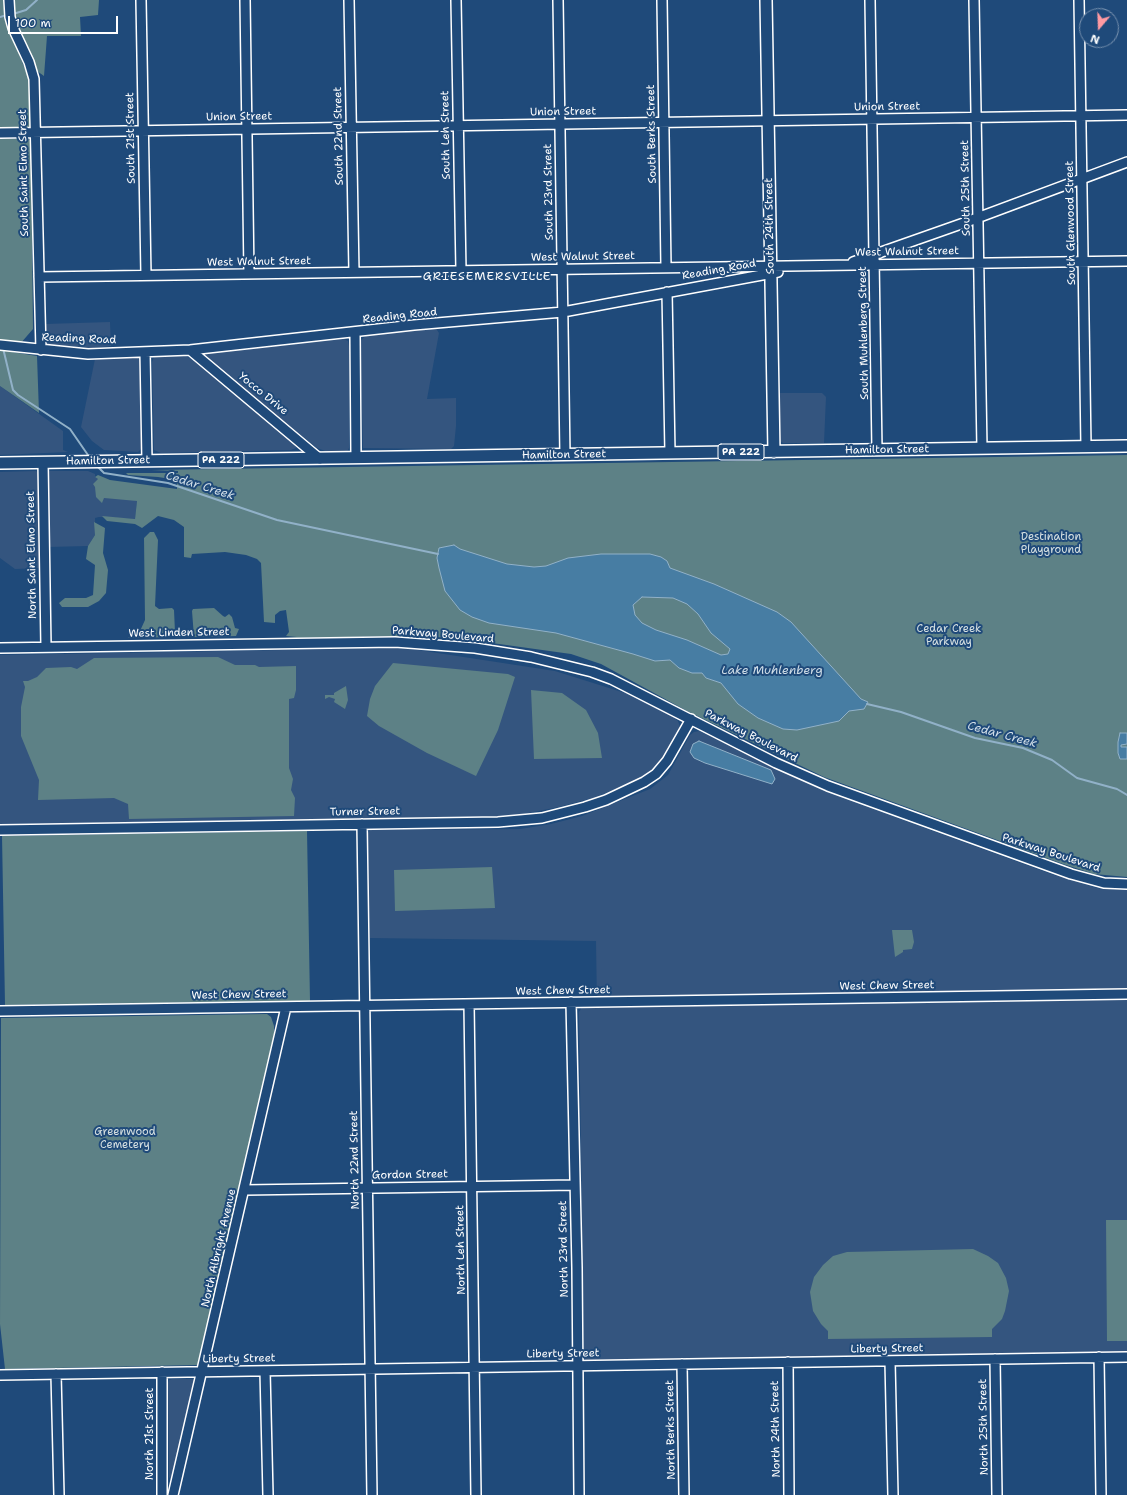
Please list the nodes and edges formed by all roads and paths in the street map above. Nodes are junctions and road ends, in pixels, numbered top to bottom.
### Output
1 (9, 0) edge
2 (141, 0) edge
3 (245, 0) edge
4 (349, 0) edge
5 (456, 0) edge
6 (558, 0) edge
7 (662, 0) edge
8 (766, 0) edge
9 (870, 0) edge
10 (974, 0) edge
11 (1079, 0) edge
12 (1127, 115) edge
13 (1081, 116) junction
14 (976, 117) junction
15 (872, 119) junction
16 (768, 121) junction
17 (664, 123) junction
18 (560, 124) junction
19 (458, 126) junction
20 (351, 128) junction
21 (247, 129) junction
22 (143, 131) junction
23 (0, 133) edge
24 (35, 133) junction
25 (1127, 162) edge
26 (1082, 179) junction
27 (978, 218) junction
28 (874, 259) junction
29 (1127, 261) edge
30 (1083, 262) junction
31 (979, 263) junction
32 (666, 267) junction
33 (799, 267) joint
34 (562, 269) junction
35 (771, 269) junction
36 (460, 270) junction
37 (354, 272) junction
38 (249, 274) junction
39 (146, 275) junction
40 (39, 277) junction
41 (667, 292) junction
42 (563, 312) junction
43 (355, 333) junction
44 (0, 345) edge
45 (41, 350) junction
46 (190, 350) junction
47 (145, 352) junction
48 (1086, 446) junction
49 (1127, 446) edge
50 (982, 448) junction
51 (877, 450) junction
52 (774, 452) junction
53 (670, 453) junction
54 (565, 455) junction
55 (356, 458) junction
56 (320, 459) junction
57 (148, 461) junction
58 (43, 462) junction
59 (0, 463) edge
60 (359, 642) joint
61 (46, 647) junction
62 (0, 648) edge
63 (691, 719) junction
64 (362, 824) junction
65 (0, 830) edge
66 (1127, 884) edge
67 (1127, 994) edge
68 (571, 1002) junction
69 (469, 1004) junction
70 (365, 1005) junction
71 (286, 1007) junction
72 (0, 1011) edge
73 (576, 1185) junction
74 (472, 1186) junction
75 (367, 1188) junction
76 (245, 1190) junction
77 (1099, 1357) junction
78 (1127, 1357) edge
79 (995, 1359) junction
80 (890, 1361) junction
81 (788, 1362) junction
82 (682, 1364) junction
83 (578, 1366) junction
84 (474, 1367) junction
85 (370, 1369) junction
86 (265, 1370) junction
87 (162, 1372) junction
88 (203, 1372) junction
89 (56, 1374) junction
90 (0, 1375) edge
91 (59, 1495) edge
92 (162, 1495) edge
93 (173, 1495) edge
94 (268, 1495) edge
95 (372, 1495) edge
96 (476, 1495) edge
97 (579, 1495) edge
98 (684, 1495) edge
99 (789, 1495) edge
100 (893, 1495) edge
101 (997, 1495) edge
102 (1101, 1495) edge

1 - 24 street, South Saint Elmo Street
2 - 22 street, South 21st Street
3 - 21 street
4 - 20 street, South 22nd Street
5 - 19 street, South Leh Street
6 - 18 street, South 23rd Street
7 - 17 street, South Berks Street
8 - 16 main road, South 24th Street
9 - 15 street, South Muhlenberg Street
10 - 14 street, South 25th Street
11 - 13 street, South Glenwood Street
12 - 13 street, Union Street
13 - 14 street, Union Street
13 - 26 street, South Glenwood Street
14 - 15 street, Union Street
14 - 27 street, South 25th Street
15 - 16 street, Union Street
15 - 28 street, South Muhlenberg Street
16 - 17 street, Union Street
16 - 35 main road, South 24th Street
17 - 18 street, Union Street
17 - 32 street, South Berks Street
18 - 19 street, Union Street
18 - 34 street, South 23rd Street
19 - 20 street, Union Street
19 - 36 street, South Leh Street
20 - 21 street, Union Street
20 - 37 street, South 22nd Street
21 - 22 street, Union Street
21 - 38 street
22 - 24 street, Union Street
22 - 39 street, South 21st Street
23 - 24 street, Union Street
24 - 40 street, South Saint Elmo Street
25 - 26 street
26 - 27 street
26 - 30 street, South Glenwood Street
27 - 28 street
27 - 31 street, South 25th Street
28 - 31 street, West Walnut Street
28 - 33 street, West Walnut Street
28 - 51 street, South Muhlenberg Street
29 - 30 street, West Walnut Street
30 - 31 street, West Walnut Street
30 - 48 street, South Glenwood Street
31 - 50 street, South 25th Street
32 - 34 street, West Walnut Street
32 - 35 street, West Walnut Street
33 - 35 street, Reading Road
34 - 36 street, West Walnut Street
34 - 42 street, South 23rd Street
35 - 41 street, Reading Road
35 - 52 main road, South 24th Street
36 - 37 street, West Walnut Street
37 - 38 street, West Walnut Street
38 - 39 street, West Walnut Street
39 - 40 street, West Walnut Street
40 - 45 street, South Saint Elmo Street
41 - 42 street, Reading Road
41 - 53 street
42 - 43 street, Reading Road
42 - 54 street, South 23rd Street
43 - 46 street, Reading Road
43 - 55 street
44 - 45 street, Reading Road
45 - 47 street, Reading Road
46 - 47 street, Reading Road
46 - 56 street, Yocco Drive
47 - 57 street
48 - 49 main road, Hamilton Street / PA 222
48 - 50 main road, Hamilton Street / PA 222
50 - 51 main road, Hamilton Street / PA 222
51 - 52 main road, Hamilton Street / PA 222
52 - 53 main road, Hamilton Street / PA 222
53 - 54 main road, Hamilton Street / PA 222
54 - 55 main road, Hamilton Street / PA 222
55 - 56 main road, Hamilton Street / PA 222
56 - 57 main road, Hamilton Street / PA 222
57 - 58 main road, Hamilton Street / PA 222
58 - 59 main road, Hamilton Street / PA 222
58 - 61 street, North Saint Elmo Street
60 - 61 street, West Linden Street
60 - 63 street, Parkway Boulevard
61 - 62 street, West Linden Street
63 - 64 street, Turner Street
63 - 66 street, Parkway Boulevard
64 - 65 street, Turner Street
64 - 70 street, North 22nd Street
67 - 68 street, West Chew Street
68 - 69 street, West Chew Street
68 - 73 street, North 23rd Street
69 - 70 street, West Chew Street
69 - 74 street, North Leh Street
70 - 71 street, West Chew Street
70 - 75 street, North 22nd Street
71 - 72 street, West Chew Street
71 - 76 street, North Albright Avenue
73 - 74 street, Gordon Street
73 - 83 street, North 23rd Street
74 - 75 street, Gordon Street
74 - 84 street, North Leh Street
75 - 76 street, Gordon Street
75 - 85 street, North 22nd Street
76 - 88 street, North Albright Avenue
77 - 78 street, Liberty Street
77 - 79 street, Liberty Street
77 - 102 street
79 - 80 street, Liberty Street
79 - 101 street, North 25th Street
80 - 81 street, Liberty Street
80 - 100 street
81 - 82 street, Liberty Street
81 - 99 street, North 24th Street
82 - 83 street, Liberty Street
82 - 98 street, North Berks Street
83 - 84 street, Liberty Street
83 - 97 street, North 23rd Street
84 - 85 street, Liberty Street
84 - 96 street, North Leh Street
85 - 86 street, Liberty Street
85 - 95 street, North 22nd Street
86 - 88 street, Liberty Street
86 - 94 street
87 - 88 street, Liberty Street
87 - 89 street, Liberty Street
87 - 92 street, North 21st Street
88 - 93 street, North Albright Avenue
89 - 90 street, Liberty Street
89 - 91 street

